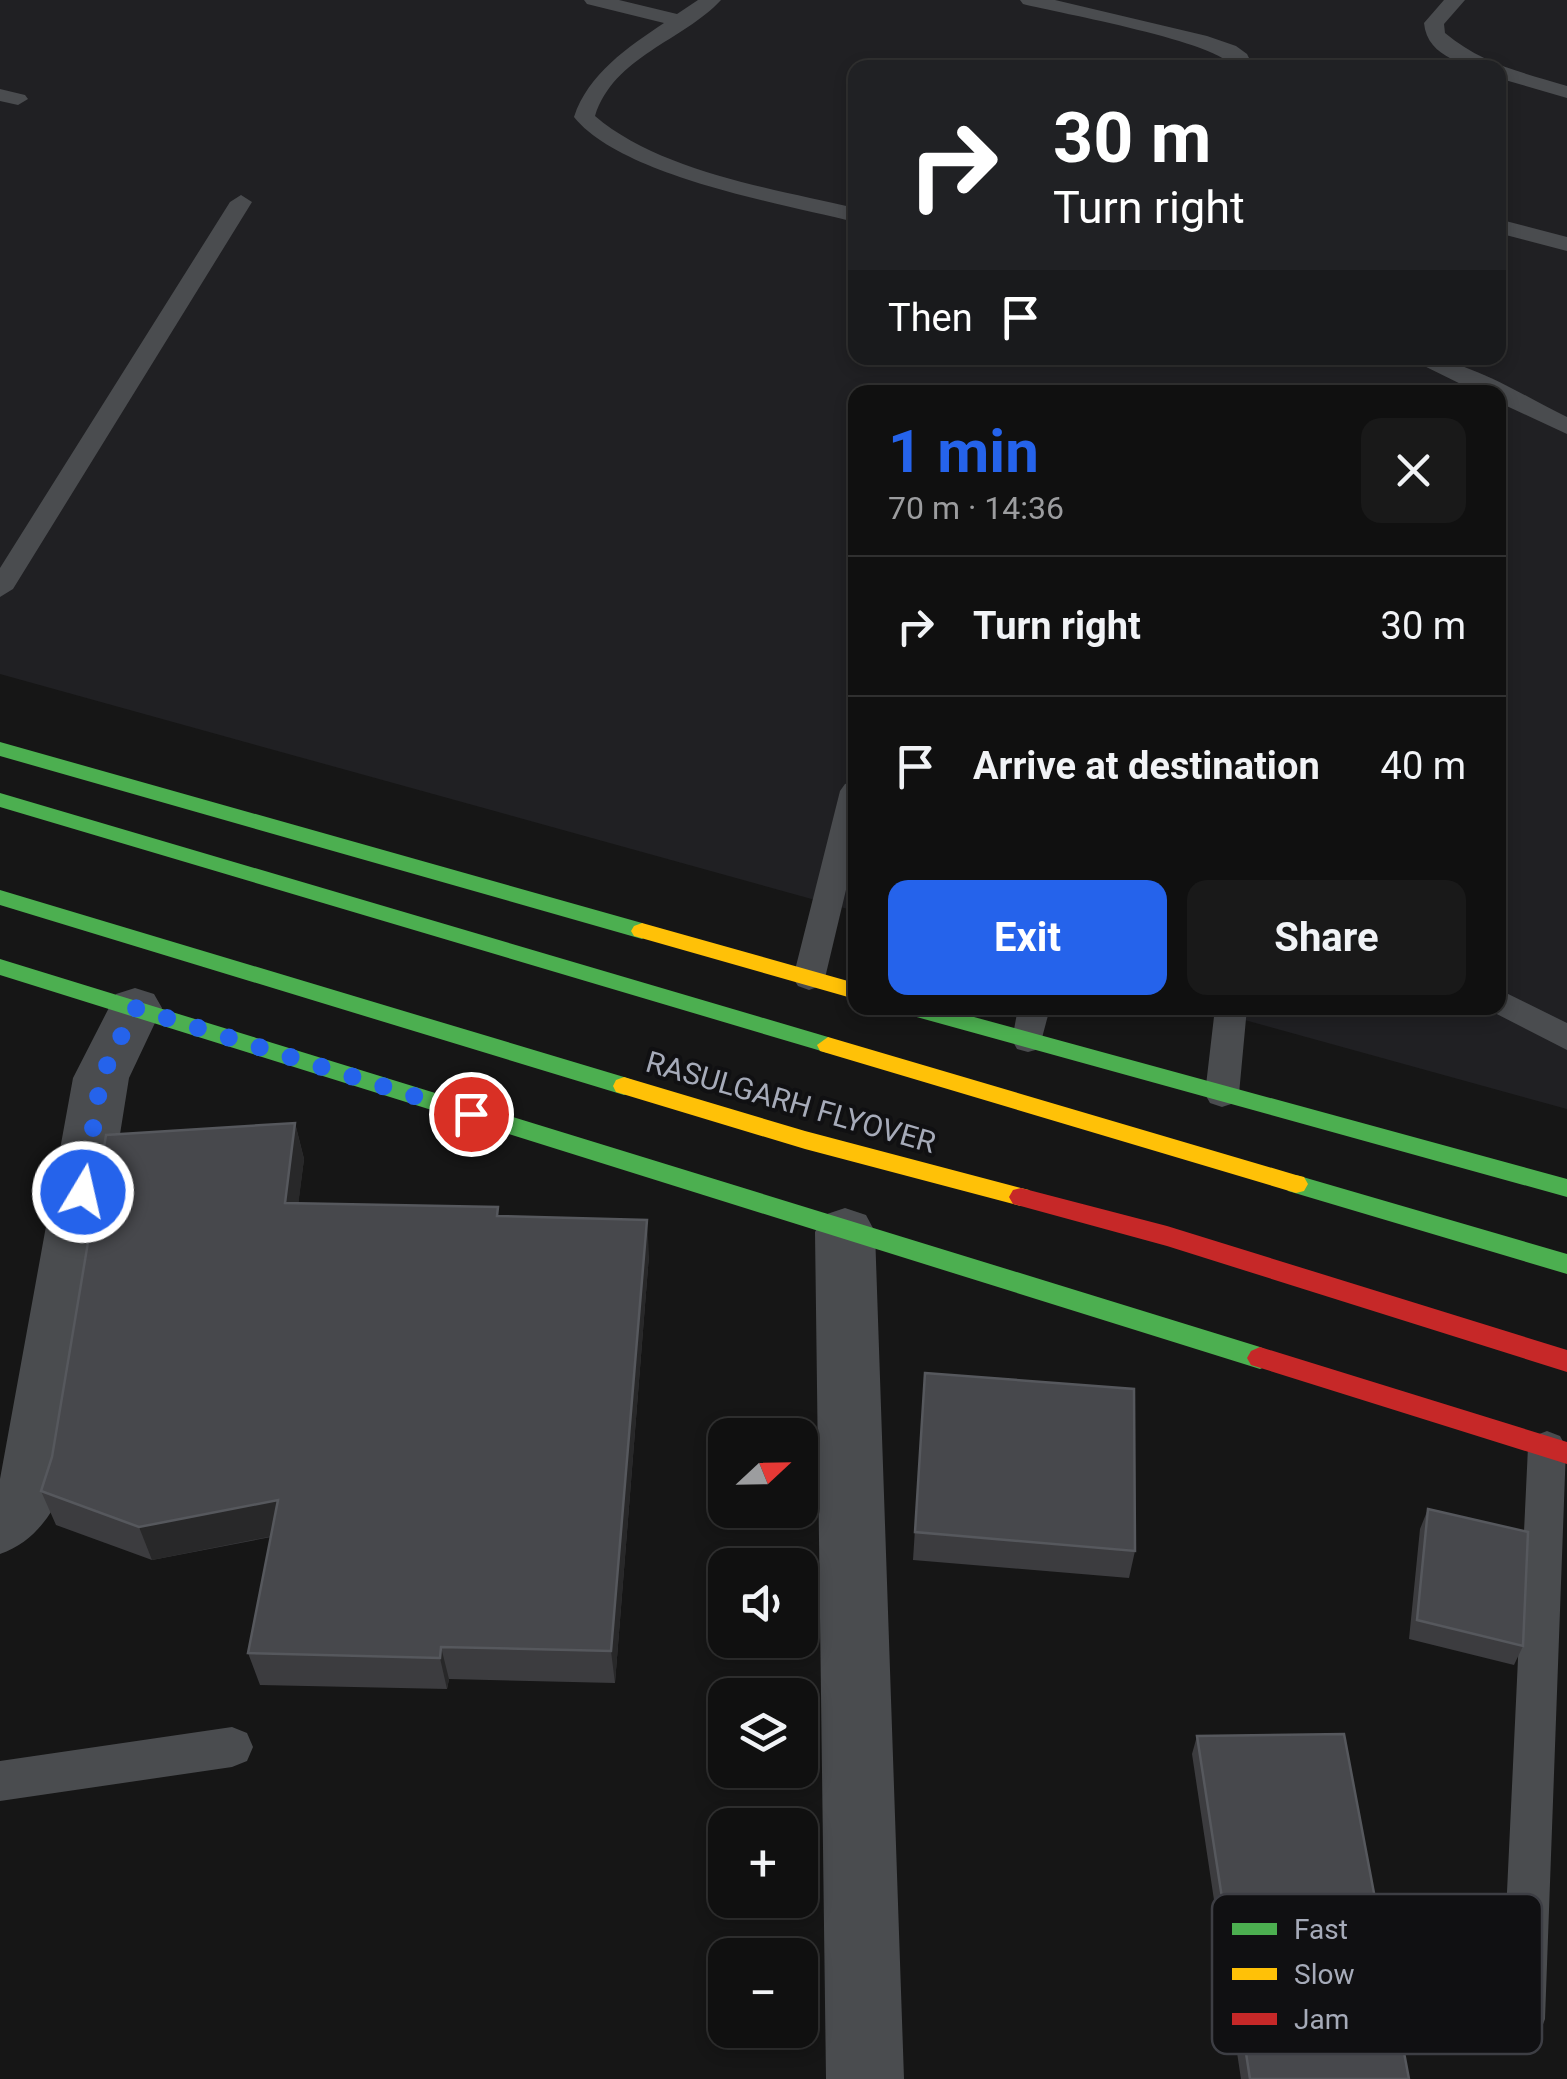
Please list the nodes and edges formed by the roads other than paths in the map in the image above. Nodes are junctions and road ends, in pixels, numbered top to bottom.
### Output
1 (594, 0) edge
2 (711, 0) edge
3 (1030, 0) edge
4 (1455, 0) edge
5 (682, 21) junction
6 (1241, 60) edge
7 (1469, 60) edge
8 (1506, 74) edge
9 (1567, 92) edge
10 (241, 202) dead end
11 (848, 213) edge
12 (1506, 228) edge
13 (1567, 244) edge
14 (1435, 365) edge
15 (1479, 385) edge
16 (1506, 397) edge
17 (1567, 427) edge
18 (0, 589) edge
19 (0, 749) edge
20 (0, 800) edge
21 (848, 819) edge
22 (0, 897) edge
23 (0, 967) edge
24 (809, 978) junction
25 (848, 989) edge
26 (1506, 1005) edge
27 (135, 1008) junction
28 (938, 1015) edge
29 (1033, 1015) edge
30 (1230, 1015) edge
31 (1567, 1038) edge
32 (1028, 1040) junction
33 (1222, 1094) junction
34 (1567, 1188) edge
35 (845, 1232) junction
36 (1567, 1264) edge
37 (1567, 1361) edge
38 (1557, 1450) edge
39 (0, 1525) edge
40 (232, 1747) dead end
41 (0, 1782) edge
42 (1531, 1894) edge
43 (865, 2079) edge

1 - 5 lane
2 - 5 lane
3 - 6 lane
4 - 7 lane
5 - 11 lane
8 - 9 lane
10 - 18 lane
12 - 13 lane
14 - 15 lane
16 - 17 lane
19 - 24 main road
20 - 36 main road
21 - 24 lane
22 - 37 main road, RASULGARH FLYOVER
23 - 27 main road
24 - 25 main road
26 - 31 lane
27 - 35 main road
27 - 39 street
28 - 32 main road
29 - 32 lane
30 - 33 lane
32 - 33 main road
33 - 34 main road
35 - 38 main road
35 - 43 street
38 - 42 lane
40 - 41 lane

